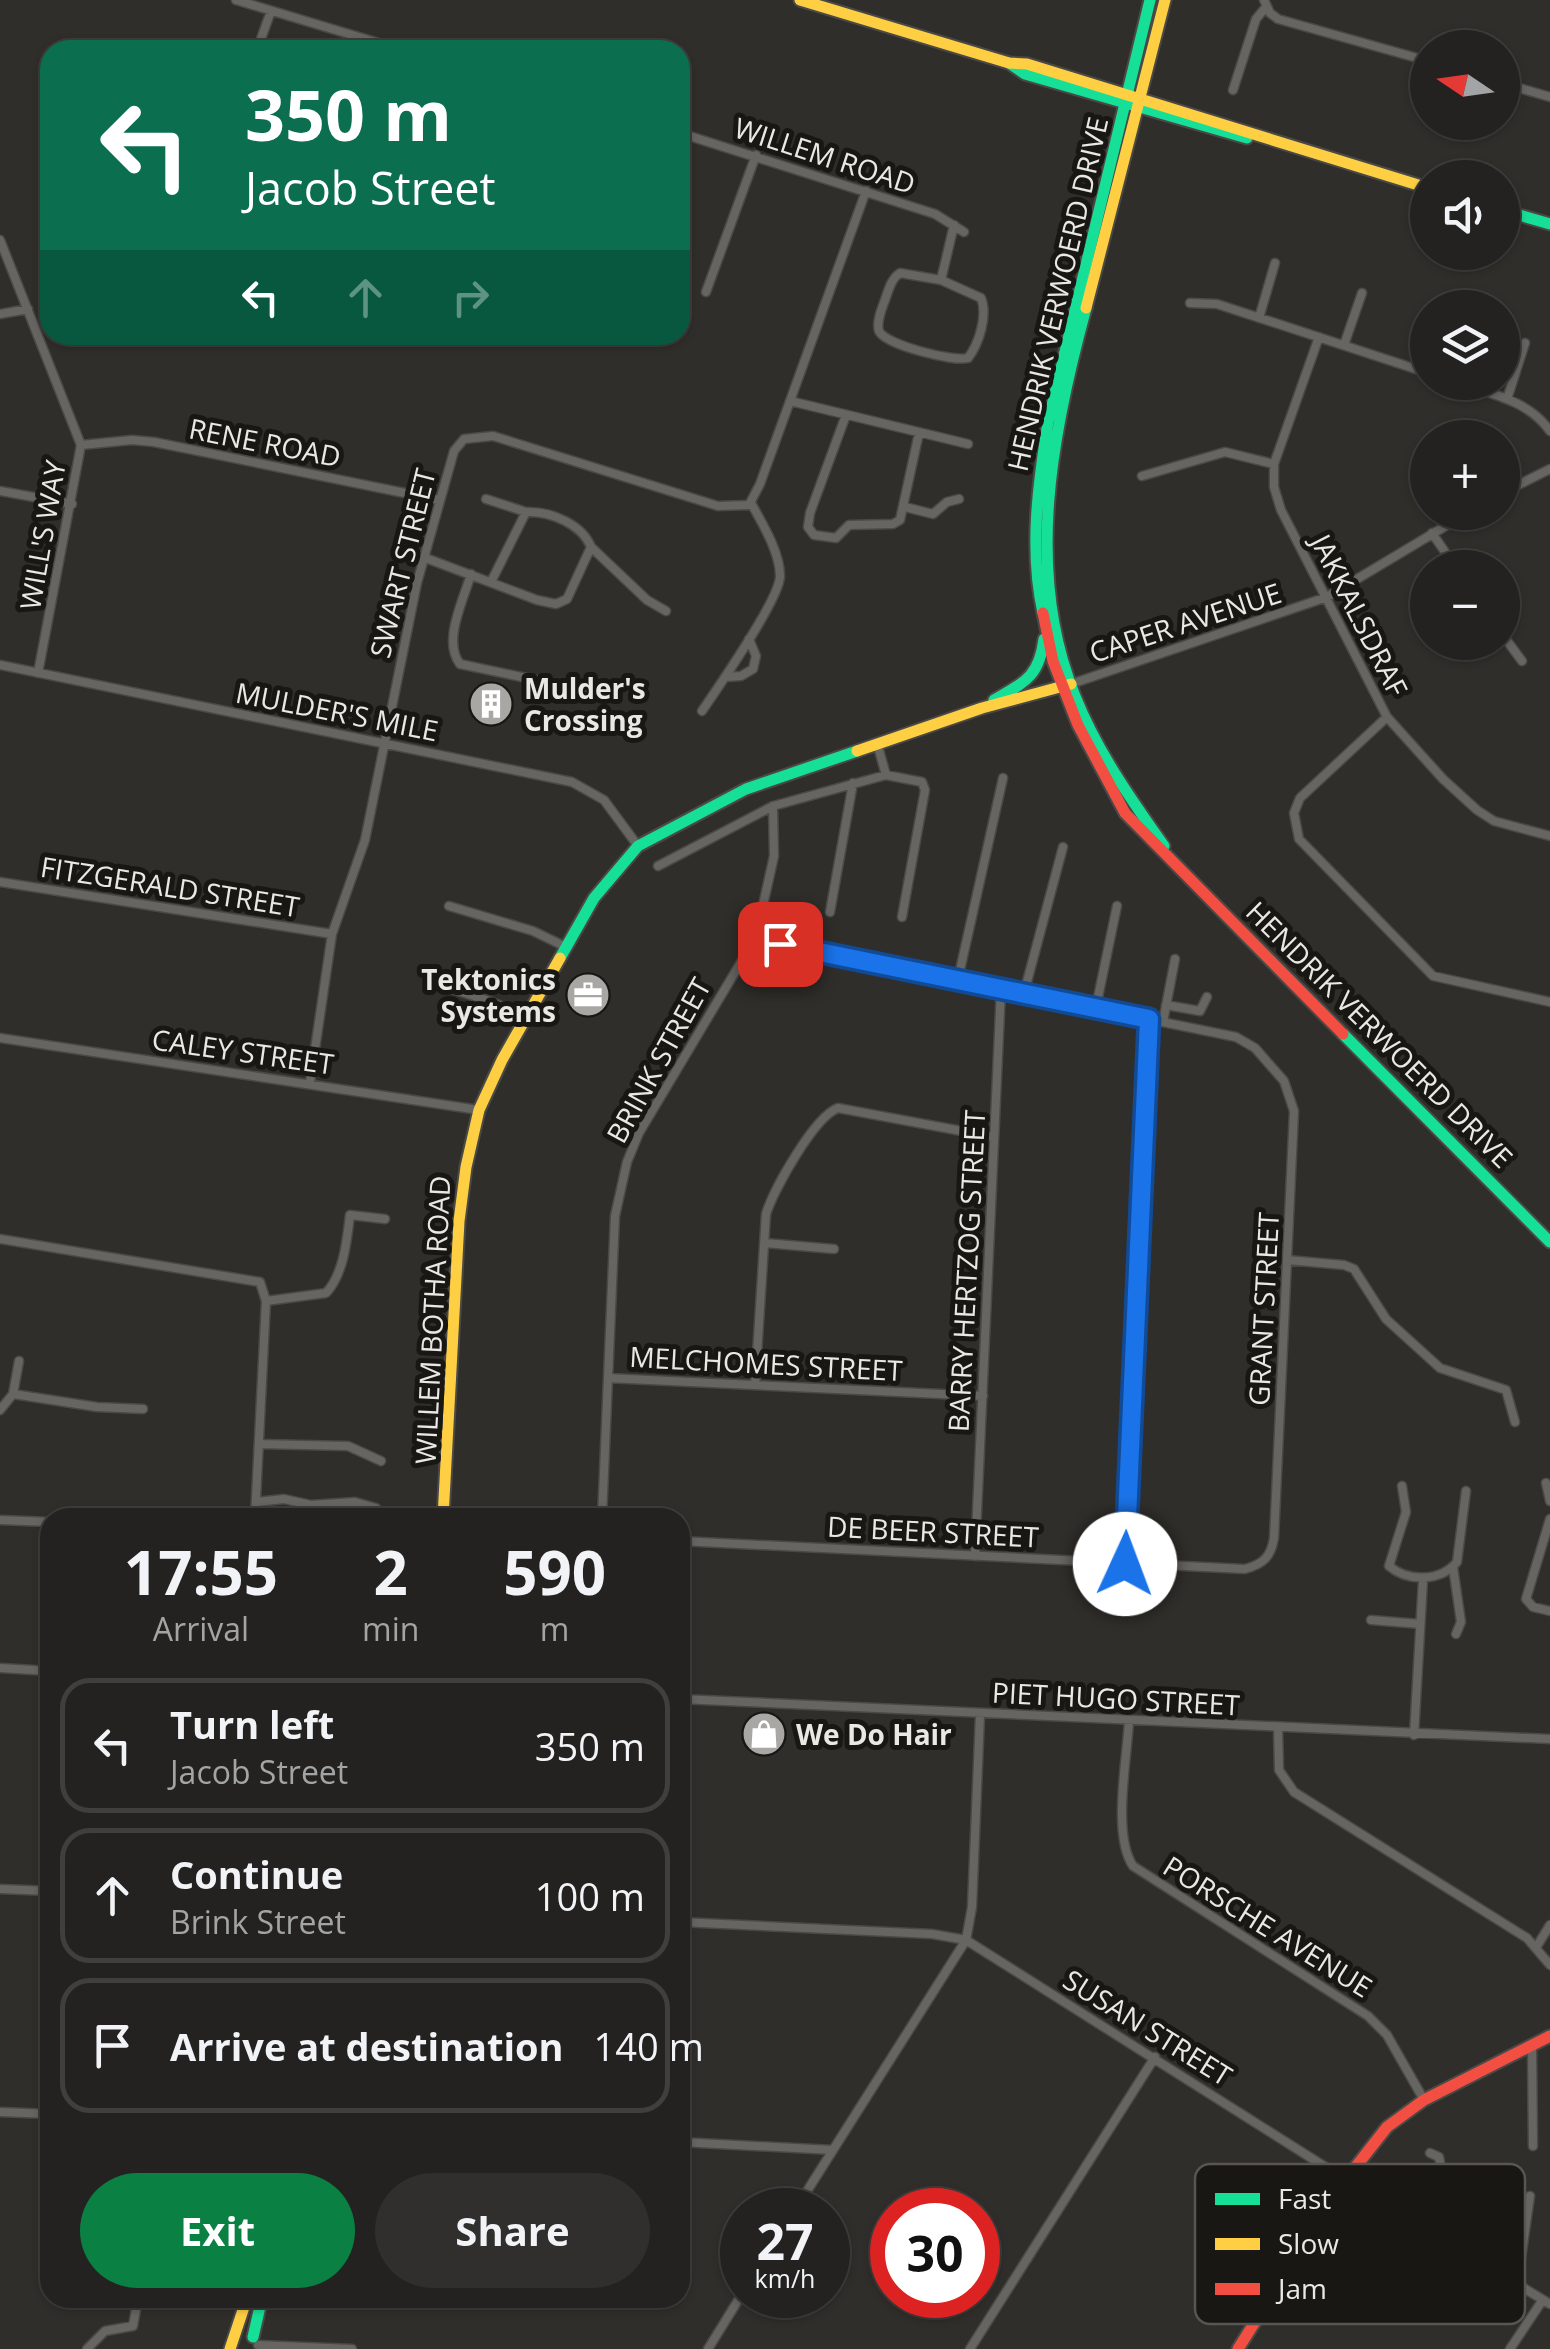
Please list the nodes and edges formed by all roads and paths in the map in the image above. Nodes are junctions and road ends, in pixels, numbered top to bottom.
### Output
1 (236, 0) edge
2 (800, 0) edge
3 (1150, 0) edge
4 (1165, 0) edge
5 (1265, 4) edge
6 (270, 10) junction
7 (260, 40) edge
8 (369, 40) edge
9 (1410, 56) edge
10 (1520, 88) edge
11 (1233, 90) dead end
12 (1550, 97) edge
13 (1134, 101) junction
14 (690, 136) edge
15 (756, 155) junction
16 (1410, 183) edge
17 (866, 191) junction
18 (1520, 215) edge
19 (1550, 224) edge
20 (954, 225) junction
21 (964, 232) dead end
22 (0, 240) edge
23 (1274, 264) dead end
24 (942, 280) junction
25 (706, 292) dead end
26 (1362, 293) dead end
27 (1190, 303) dead end
28 (28, 309) junction
29 (0, 314) edge
30 (1259, 318) junction
31 (1319, 337) junction
32 (40, 340) edge
33 (1526, 344) dead end
34 (42, 345) edge
35 (1344, 345) junction
36 (1520, 361) edge
37 (1410, 367) edge
38 (1509, 400) edge
39 (790, 401) junction
40 (846, 414) junction
41 (1550, 431) edge
42 (919, 433) junction
43 (81, 444) junction
44 (968, 444) dead end
45 (1274, 464) junction
46 (1550, 469) edge
47 (1142, 476) dead end
48 (1520, 484) edge
49 (0, 491) edge
50 (486, 499) dead end
51 (959, 499) dead end
52 (438, 500) junction
53 (751, 503) junction
54 (72, 504) junction
55 (905, 507) junction
56 (526, 512) junction
57 (1437, 530) edge
58 (1432, 533) junction
59 (591, 547) junction
60 (1444, 550) edge
61 (423, 556) junction
62 (471, 574) junction
63 (491, 582) junction
64 (1326, 598) junction
65 (666, 611) dead end
66 (1044, 628) junction
67 (749, 639) junction
68 (1520, 658) edge
69 (1522, 661) dead end
70 (0, 665) edge
71 (38, 672) junction
72 (726, 676) junction
73 (1066, 686) junction
74 (617, 697) dead end
75 (982, 708) junction
76 (702, 712) dead end
77 (1386, 717) junction
78 (878, 743) junction
79 (384, 745) junction
80 (886, 774) junction
81 (1003, 778) dead end
82 (853, 783) junction
83 (773, 806) junction
84 (1550, 836) edge
85 (638, 846) junction
86 (1063, 847) dead end
87 (658, 866) dead end
88 (0, 882) edge
89 (449, 906) dead end
90 (1117, 906) dead end
91 (830, 912) dead end
92 (902, 917) dead end
93 (332, 934) junction
94 (754, 945) junction
95 (566, 947) junction
96 (1175, 959) dead end
97 (958, 979) junction
98 (431, 982) dead end
99 (1001, 989) junction
100 (1024, 993) junction
101 (1207, 997) dead end
102 (1550, 1002) edge
103 (1166, 1005) junction
104 (1096, 1007) junction
105 (526, 1017) junction
106 (1149, 1019) junction
107 (1163, 1022) junction
108 (0, 1038) edge
109 (310, 1083) junction
110 (479, 1110) junction
111 (994, 1137) junction
112 (386, 1218) dead end
113 (0, 1239) edge
114 (1550, 1242) edge
115 (765, 1243) junction
116 (834, 1248) dead end
117 (1288, 1260) junction
118 (266, 1301) junction
119 (19, 1362) dead end
120 (608, 1378) junction
121 (755, 1385) junction
122 (13, 1394) junction
123 (983, 1396) junction
124 (143, 1409) dead end
125 (0, 1410) edge
126 (1515, 1422) dead end
127 (259, 1444) junction
128 (381, 1461) dead end
129 (1546, 1483) dead end
130 (1402, 1486) dead end
131 (1466, 1491) dead end
132 (1550, 1501) edge
133 (256, 1502) junction
134 (311, 1504) junction
135 (256, 1508) edge
136 (313, 1508) edge
137 (376, 1508) edge
138 (445, 1508) edge
139 (602, 1508) edge
140 (1550, 1519) edge
141 (0, 1520) edge
142 (40, 1522) edge
143 (690, 1541) edge
144 (975, 1556) junction
145 (1125, 1564) junction
146 (1453, 1567) junction
147 (1244, 1569) joint
148 (1423, 1580) junction
149 (1550, 1611) edge
150 (1371, 1620) dead end
151 (1420, 1624) junction
152 (1456, 1634) dead end
153 (0, 1668) edge
154 (40, 1670) edge
155 (690, 1699) edge
156 (980, 1714) junction
157 (1129, 1721) junction
158 (1278, 1728) junction
159 (1414, 1735) junction
160 (1550, 1740) edge
161 (0, 1888) edge
162 (40, 1890) edge
163 (690, 1922) edge
164 (1550, 1925) edge
165 (966, 1940) junction
166 (1537, 1946) junction
167 (1550, 1964) edge
168 (1550, 2036) edge
169 (1532, 2046) junction
170 (1155, 2057) junction
171 (1424, 2100) junction
172 (0, 2112) edge
173 (40, 2114) edge
174 (690, 2143) edge
175 (1533, 2146) dead end
176 (834, 2150) junction
177 (1430, 2153) dead end
178 (1321, 2164) edge
179 (1358, 2164) edge
180 (1441, 2164) edge
181 (810, 2188) edge
182 (1530, 2196) dead end
183 (1525, 2228) edge
184 (1546, 2303) edge
185 (136, 2308) edge
186 (244, 2308) edge
187 (261, 2308) edge
188 (727, 2318) edge
189 (1254, 2324) edge
190 (232, 2343) edge
191 (256, 2344) edge
192 (87, 2349) edge
193 (218, 2349) edge
194 (352, 2349) edge
195 (708, 2349) edge
196 (970, 2349) edge
197 (1238, 2349) edge
198 (1510, 2349) edge

1 - 6 street
2 - 13 main road
3 - 13 main road, HENDRIK VERWOERD DRIVE
4 - 13 main road, HENDRIK VERWOERD DRIVE
5 - 9 street
5 - 11 street
6 - 7 street
6 - 8 street
10 - 12 street
13 - 16 main road
13 - 66 main road, HENDRIK VERWOERD DRIVE
13 - 73 main road, HENDRIK VERWOERD DRIVE
14 - 15 street, WILLEM ROAD
15 - 17 street, WILLEM ROAD
15 - 25 street
17 - 20 street, WILLEM ROAD
17 - 39 street
18 - 19 main road
20 - 21 street, WILLEM ROAD
20 - 24 street
22 - 28 street, WILL'S WAY
23 - 30 street
24 - 24 street
26 - 35 street
27 - 30 street
28 - 29 street
28 - 32 street, WILL'S WAY
30 - 31 street
31 - 35 street
31 - 45 street, JAKKALSDRAF
33 - 36 street
34 - 43 street, WILL'S WAY
35 - 37 street
38 - 41 street
39 - 40 street
39 - 53 street
40 - 42 street
40 - 55 street
42 - 44 street
42 - 55 street
43 - 52 street, RENE ROAD
43 - 54 street, WILL'S WAY
45 - 47 street
45 - 64 street, JAKKALSDRAF
46 - 48 street
49 - 54 street
50 - 56 street
51 - 55 street
52 - 53 street, SWART STREET
52 - 61 street, SWART STREET
53 - 67 street
54 - 71 street, WILL'S WAY
56 - 59 street
56 - 63 street
57 - 58 street, CAPER AVENUE
58 - 60 street
58 - 64 street, CAPER AVENUE
59 - 63 street
59 - 65 street
61 - 62 street
61 - 79 street, SWART STREET
62 - 63 street
62 - 74 street
64 - 73 street, CAPER AVENUE
64 - 77 street, JAKKALSDRAF
66 - 73 main road, HENDRIK VERWOERD DRIVE
66 - 75 main road
67 - 72 street
67 - 72 street
68 - 69 street
70 - 71 street, MULDER'S MILE
71 - 79 street, MULDER'S MILE
72 - 76 street
73 - 75 main road, WILLEM BOTHA ROAD
73 - 114 main road, HENDRIK VERWOERD DRIVE
75 - 78 main road, WILLEM BOTHA ROAD
77 - 84 street, JAKKALSDRAF
77 - 102 street
78 - 80 street
78 - 85 main road, WILLEM BOTHA ROAD
79 - 85 street, MULDER'S MILE
79 - 93 street, SWART STREET
80 - 82 street
80 - 92 street
81 - 97 street
82 - 83 street
82 - 91 street
83 - 87 street
83 - 94 street
85 - 95 main road, WILLEM BOTHA ROAD
86 - 100 street
88 - 93 street, FITZGERALD STREET
89 - 95 street
90 - 104 street
93 - 109 street, SWART STREET
94 - 97 street
94 - 120 street, BRINK STREET
95 - 105 main road, WILLEM BOTHA ROAD
96 - 103 street
97 - 99 street
98 - 105 street
99 - 100 street
99 - 111 street, BARRY HERTZOG STREET
100 - 104 street
101 - 103 street
103 - 107 street
104 - 106 street
105 - 110 main road, WILLEM BOTHA ROAD
106 - 107 street
106 - 145 street
107 - 117 street, GRANT STREET
108 - 109 street, CALEY STREET
109 - 110 street, CALEY STREET
110 - 138 main road, WILLEM BOTHA ROAD
111 - 115 street
111 - 123 street, BARRY HERTZOG STREET
112 - 118 street
113 - 118 street
115 - 116 street
115 - 121 street
117 - 126 street
117 - 147 street, GRANT STREET
118 - 127 street
119 - 122 street
120 - 121 street, MELCHOMES STREET
120 - 139 street, BRINK STREET
121 - 123 street, MELCHOMES STREET
122 - 124 street
122 - 125 street
123 - 144 street, BARRY HERTZOG STREET
127 - 128 street
127 - 133 street
129 - 132 street
130 - 148 street
131 - 146 street
133 - 134 street
133 - 135 street
134 - 136 street
134 - 137 street
140 - 149 street
141 - 142 street
143 - 144 street, DE BEER STREET
144 - 145 street, DE BEER STREET
145 - 147 street, DE BEER STREET
146 - 148 street
146 - 152 street
148 - 151 street
150 - 151 street
151 - 159 street
153 - 154 street
155 - 156 street, PIET HUGO STREET
156 - 157 street, PIET HUGO STREET
156 - 165 street
157 - 158 street, PIET HUGO STREET
157 - 171 street, PORSCHE AVENUE
158 - 159 street, PIET HUGO STREET
158 - 166 street
159 - 160 street, PIET HUGO STREET
161 - 162 street
163 - 165 street, SUSAN STREET
164 - 166 street
165 - 170 street, SUSAN STREET
165 - 176 street
166 - 167 street
168 - 169 main road
169 - 171 main road
169 - 175 street
170 - 178 street, SUSAN STREET
170 - 196 street
171 - 179 main road
172 - 173 street
174 - 176 street
176 - 181 street
177 - 180 street
182 - 183 street
184 - 198 street
185 - 192 street
186 - 190 main road
187 - 191 main road
188 - 195 street
189 - 197 main road
190 - 191 main road
190 - 193 main road
191 - 194 street

